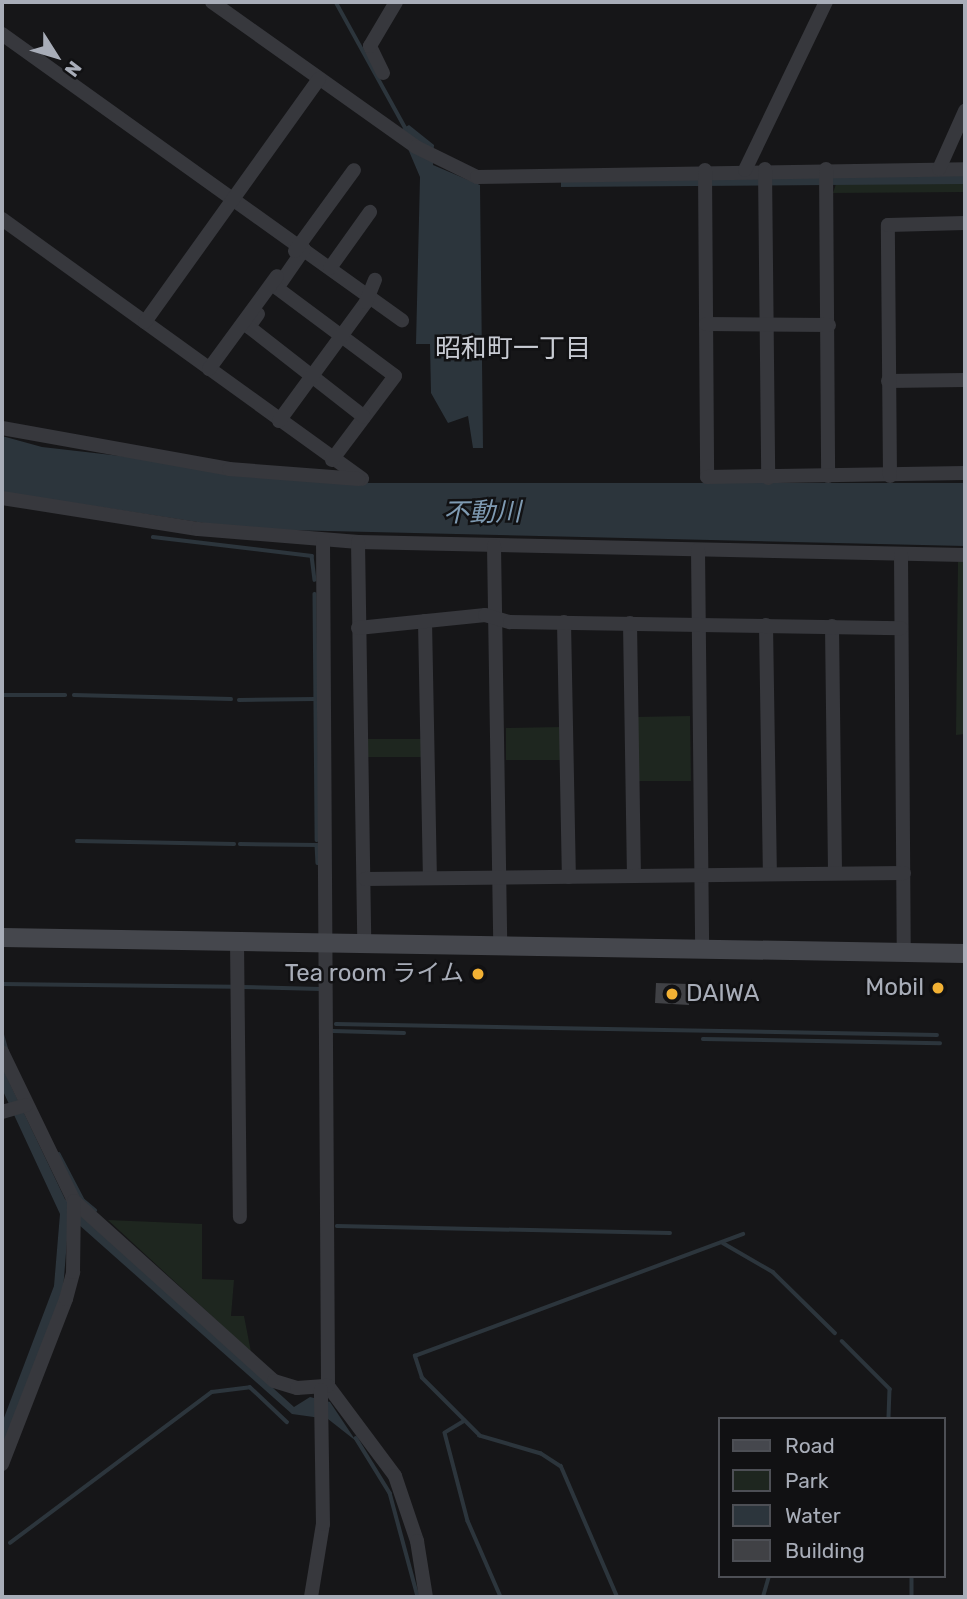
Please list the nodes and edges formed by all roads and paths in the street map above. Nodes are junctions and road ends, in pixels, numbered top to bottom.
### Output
1 (212, 2) edge
2 (396, 2) edge
3 (826, 2) edge
4 (2, 34) edge
5 (383, 73) dead end
6 (319, 79) junction
7 (965, 111) edge
8 (939, 169) junction
9 (965, 169) edge
10 (354, 170) dead end
11 (745, 170) junction
12 (826, 176) junction
13 (705, 177) junction
14 (765, 177) junction
15 (234, 198) junction
16 (370, 212) dead end
17 (2, 219) edge
18 (965, 223) edge
19 (302, 247) junction
20 (330, 268) junction
21 (375, 280) dead end
22 (277, 288) junction
23 (367, 295) junction
24 (402, 320) dead end
25 (145, 322) junction
26 (706, 324) junction
27 (766, 325) junction
28 (829, 325) junction
29 (341, 336) junction
30 (209, 369) junction
31 (312, 376) junction
32 (965, 380) edge
33 (888, 381) junction
34 (364, 417) junction
35 (279, 421) junction
36 (2, 428) edge
37 (332, 460) junction
38 (965, 469) edge
39 (828, 476) junction
40 (890, 476) junction
41 (768, 478) junction
42 (2, 498) edge
43 (323, 540) junction
44 (358, 542) junction
45 (494, 546) junction
46 (698, 550) junction
47 (901, 555) junction
48 (965, 555) edge
49 (496, 619) junction
50 (425, 621) junction
51 (564, 622) junction
52 (630, 623) junction
53 (698, 624) junction
54 (766, 625) junction
55 (832, 626) junction
56 (358, 628) junction
57 (901, 628) junction
58 (835, 873) junction
59 (904, 873) junction
60 (770, 874) junction
61 (701, 875) junction
62 (634, 876) junction
63 (499, 877) junction
64 (569, 877) junction
65 (430, 878) junction
66 (365, 879) junction
67 (2, 937) edge
68 (237, 941) junction
69 (326, 943) junction
70 (364, 943) junction
71 (500, 945) junction
72 (702, 948) junction
73 (904, 951) junction
74 (965, 953) edge
75 (2, 1052) edge
76 (24, 1105) junction
77 (5, 1112) edge
78 (74, 1204) junction
79 (240, 1217) dead end
80 (324, 1390) junction
81 (2, 1464) edge
82 (312, 1597) edge
83 (426, 1597) edge

1 - 6 street
2 - 5 street
3 - 11 street
4 - 15 street
6 - 13 street
6 - 15 street
7 - 8 street
8 - 9 street
8 - 12 street
10 - 19 street
11 - 13 street
11 - 14 street
12 - 14 street
12 - 28 street
13 - 26 street
14 - 27 street
15 - 19 street
15 - 25 street
16 - 20 street
17 - 25 street
18 - 33 street
19 - 20 street
19 - 22 street
19 - 30 street
20 - 23 street
21 - 23 street
22 - 29 street
22 - 31 street
23 - 24 street
23 - 29 street
25 - 30 street
26 - 27 street
26 - 41 street
27 - 28 street
27 - 41 street
28 - 39 street
29 - 31 street
29 - 34 street
30 - 35 street
31 - 34 street
31 - 35 street
32 - 33 street
33 - 40 street
34 - 37 street
35 - 37 street
36 - 37 street
38 - 40 street
39 - 40 street
39 - 41 street
42 - 43 street
43 - 44 street
43 - 69 street
44 - 45 street
44 - 56 street
45 - 46 street
45 - 49 street
46 - 47 street
46 - 53 street
47 - 48 street
47 - 57 street
49 - 50 street
49 - 51 street
49 - 63 street
50 - 56 street
50 - 65 street
51 - 52 street
51 - 64 street
52 - 53 street
52 - 62 street
53 - 54 street
53 - 61 street
54 - 55 street
54 - 60 street
55 - 57 street
55 - 58 street
56 - 66 street
57 - 59 street
58 - 59 street
58 - 60 street
59 - 73 street
60 - 61 street
61 - 62 street
61 - 72 street
62 - 64 street
63 - 64 street
63 - 65 street
63 - 71 street
65 - 66 street
66 - 70 street
67 - 68 street
68 - 69 street
68 - 79 street
69 - 70 street
69 - 80 street
70 - 71 street
71 - 72 street
72 - 73 street
73 - 74 street
75 - 76 street
76 - 77 street
76 - 78 street
78 - 80 street
78 - 81 street
80 - 82 street
80 - 83 street

